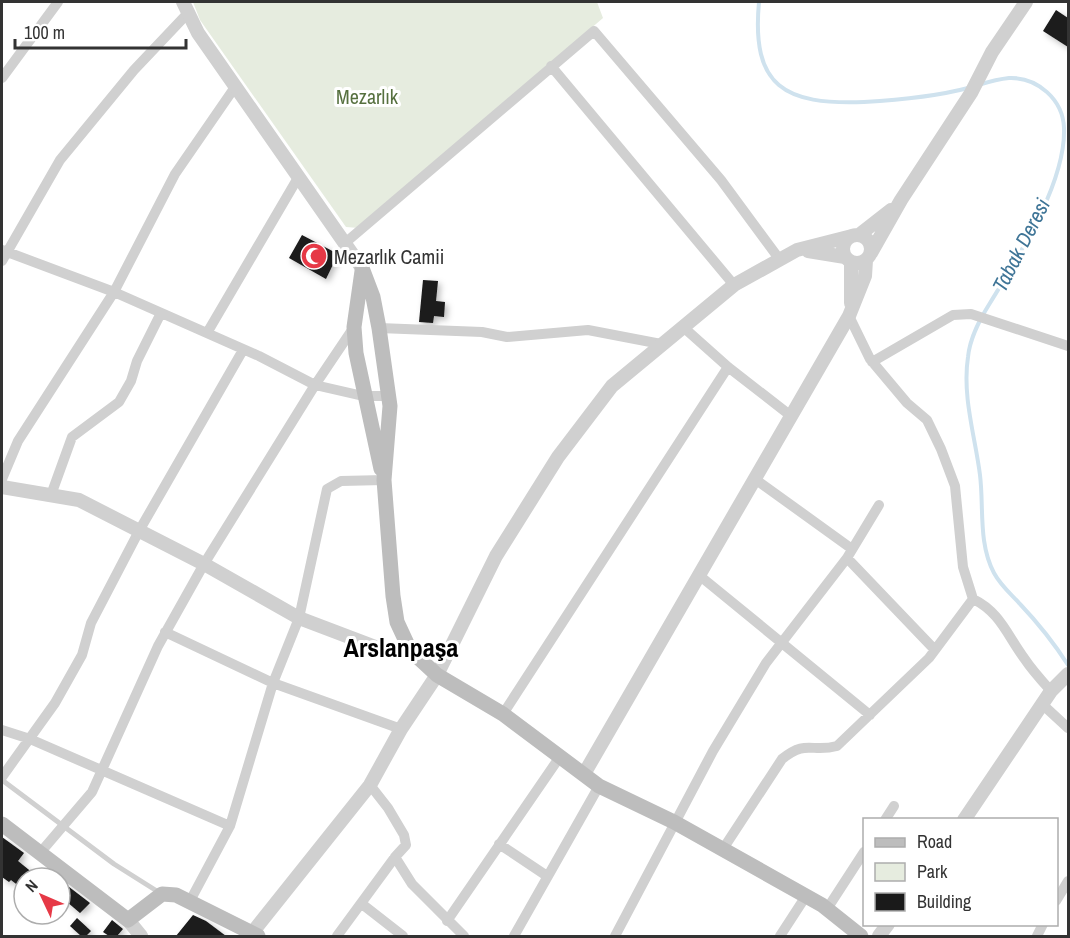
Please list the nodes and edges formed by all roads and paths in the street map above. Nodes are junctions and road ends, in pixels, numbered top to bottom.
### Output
1 (58, 2) edge
2 (1026, 2) edge
3 (185, 7) edge
4 (551, 66) junction
5 (2, 78) edge
6 (235, 87) junction
7 (299, 176) junction
8 (901, 200) junction
9 (856, 236) junction
10 (345, 243) junction
11 (797, 250) junction
12 (3, 255) edge
13 (868, 256) junction
14 (848, 259) junction
15 (780, 260) junction
16 (362, 268) junction
17 (734, 285) junction
18 (114, 292) junction
19 (850, 312) junction
20 (160, 313) junction
21 (682, 326) junction
22 (354, 327) junction
23 (380, 328) junction
24 (207, 333) junction
25 (661, 344) junction
26 (1068, 346) edge
27 (243, 350) junction
28 (872, 362) junction
29 (728, 367) junction
30 (315, 385) junction
31 (363, 396) junction
32 (388, 396) junction
33 (791, 416) junction
34 (2, 479) edge
35 (755, 479) junction
36 (384, 480) junction
37 (2, 487) edge
38 (51, 495) junction
39 (879, 505) dead end
40 (139, 531) junction
41 (849, 554) junction
42 (204, 564) junction
43 (699, 576) junction
44 (973, 599) junction
45 (299, 618) junction
46 (165, 632) junction
47 (782, 643) junction
48 (935, 650) junction
49 (410, 651) junction
50 (437, 675) junction
51 (1066, 676) edge
52 (273, 683) junction
53 (1051, 691) junction
54 (1042, 704) junction
55 (503, 714) junction
56 (870, 715) junction
57 (1068, 728) edge
58 (400, 729) junction
59 (2, 730) edge
60 (30, 739) junction
61 (560, 758) junction
62 (101, 770) junction
63 (584, 774) junction
64 (2, 779) edge
65 (370, 785) junction
66 (599, 786) junction
67 (894, 806) dead end
68 (886, 818) edge
69 (965, 818) edge
70 (674, 822) junction
71 (2, 824) edge
72 (63, 825) junction
73 (230, 826) junction
74 (499, 844) junction
75 (723, 849) junction
76 (40, 853) junction
77 (863, 854) edge
78 (395, 857) junction
79 (547, 876) junction
80 (1068, 882) edge
81 (162, 894) junction
82 (807, 896) junction
83 (1058, 898) edge
84 (190, 901) junction
85 (362, 904) junction
86 (826, 909) junction
87 (128, 920) junction
88 (447, 921) junction
89 (399, 934) edge
90 (255, 935) edge
91 (141, 936) edge
92 (337, 936) edge
93 (384, 936) edge
94 (464, 936) edge
95 (514, 936) edge
96 (615, 936) edge
97 (780, 936) edge
98 (861, 936) edge

1 - 5 street
2 - 8 street
3 - 6 street
3 - 12 street
4 - 10 street
4 - 15 street
4 - 17 street
6 - 7 street
6 - 18 street
7 - 10 street
7 - 24 street
8 - 9 street
8 - 13 street
9 - 11 street
9 - 13 street
9 - 14 street
10 - 16 street
11 - 14 street
11 - 15 street
12 - 18 street
13 - 14 street
13 - 19 street
14 - 19 street
15 - 17 street
16 - 22 main road
16 - 23 main road
17 - 21 street
18 - 20 street
18 - 34 street
19 - 28 street
19 - 33 street
20 - 24 street
20 - 38 street
21 - 25 street
21 - 29 street
22 - 30 street
22 - 31 main road
23 - 25 street
23 - 32 main road
24 - 27 street
25 - 50 street
26 - 28 street
27 - 30 street
27 - 40 street
28 - 44 street
29 - 33 street
29 - 55 street
30 - 31 street
30 - 42 street
31 - 32 street
31 - 36 main road
32 - 36 main road
33 - 35 street
35 - 41 street
35 - 43 street
36 - 45 street
36 - 49 main road
37 - 38 street
38 - 40 street
39 - 41 street
40 - 42 street
40 - 60 street
41 - 47 street
41 - 48 street
42 - 45 street
42 - 46 street
43 - 47 street
43 - 63 street
44 - 48 street
44 - 53 street
45 - 49 street
45 - 52 street
46 - 52 street
46 - 62 street
47 - 56 street
47 - 70 street
48 - 56 street
49 - 50 main road
50 - 55 main road
50 - 58 street
51 - 53 street
52 - 58 street
52 - 73 street
53 - 54 street
54 - 57 street
54 - 69 street
55 - 61 main road
56 - 75 street
58 - 65 street
59 - 60 street
60 - 62 street
60 - 64 street
61 - 63 main road
61 - 74 street
62 - 72 street
62 - 73 street
63 - 66 main road
64 - 72 lane
65 - 78 street
65 - 90 street
66 - 70 main road
66 - 79 street
67 - 68 street
70 - 75 main road
70 - 96 street
71 - 76 main road
72 - 76 street
72 - 81 lane
73 - 84 street
74 - 79 street
74 - 88 street
75 - 82 main road
76 - 87 main road
77 - 86 street
78 - 85 street
78 - 88 street
79 - 95 street
80 - 83 street
81 - 84 main road
81 - 87 main road
82 - 86 main road
82 - 97 street
84 - 90 main road
85 - 89 street
85 - 92 street
86 - 98 main road
87 - 91 street
88 - 94 street
89 - 93 street

